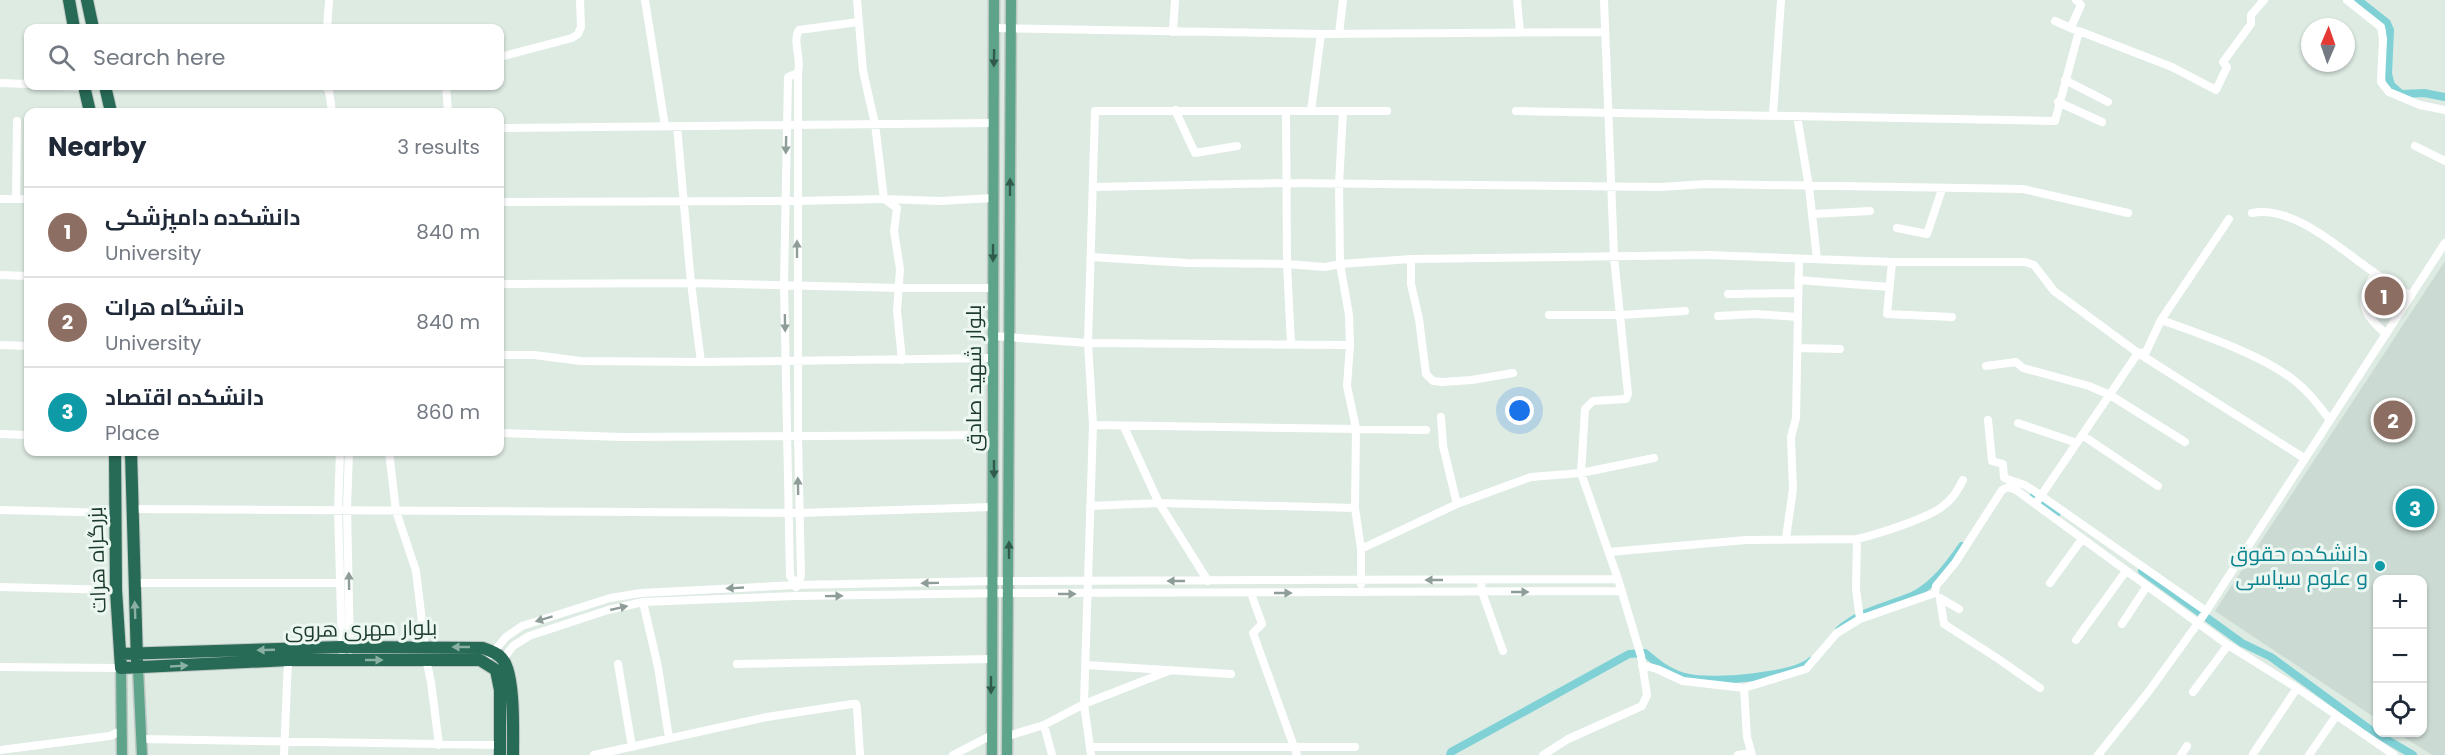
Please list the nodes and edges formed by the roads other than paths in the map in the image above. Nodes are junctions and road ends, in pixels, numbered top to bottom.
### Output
1 (69, 0) edge
2 (87, 0) edge
3 (580, 0) edge
4 (645, 0) edge
5 (857, 0) edge
6 (994, 0) edge
7 (1011, 0) edge
8 (1175, 0) edge
9 (1343, 0) edge
10 (1517, 0) edge
11 (1604, 0) edge
12 (1780, 0) edge
13 (2076, 0) edge
14 (2264, 0) edge
15 (2347, 0) edge
16 (329, 2) dead end
17 (2055, 21) dead end
18 (858, 22) junction
19 (73, 24) edge
20 (92, 24) edge
21 (327, 24) edge
22 (994, 28) junction
23 (1011, 29) junction
24 (2075, 29) junction
25 (1173, 32) junction
26 (1520, 32) junction
27 (1605, 32) junction
28 (1321, 34) junction
29 (1339, 34) junction
30 (504, 56) edge
31 (798, 73) junction
32 (2065, 80) junction
33 (0, 83) edge
34 (24, 84) edge
35 (85, 90) edge
36 (106, 90) edge
37 (328, 90) edge
38 (446, 90) edge
39 (2058, 102) junction
40 (2108, 102) dead end
41 (89, 108) edge
42 (110, 108) edge
43 (331, 108) edge
44 (448, 108) edge
45 (1175, 110) junction
46 (2445, 110) edge
47 (1311, 111) junction
48 (1343, 111) junction
49 (1387, 111) dead end
50 (1516, 111) dead end
51 (1286, 112) junction
52 (1607, 112) junction
53 (1773, 115) junction
54 (1797, 116) junction
55 (17, 121) dead end
56 (2102, 122) dead end
57 (993, 123) junction
58 (875, 124) junction
59 (786, 125) junction
60 (797, 125) junction
61 (665, 126) junction
62 (677, 126) junction
63 (504, 128) edge
64 (1237, 146) dead end
65 (2415, 146) dead end
66 (2445, 161) edge
67 (1286, 183) junction
68 (1339, 184) junction
69 (1093, 187) junction
70 (1611, 187) junction
71 (1809, 187) junction
72 (1942, 189) junction
73 (993, 198) junction
74 (0, 199) edge
75 (16, 199) junction
76 (24, 199) edge
77 (884, 199) junction
78 (785, 201) junction
79 (797, 201) junction
80 (504, 202) edge
81 (685, 202) junction
82 (1870, 211) dead end
83 (2128, 213) dead end
84 (2252, 213) dead end
85 (1812, 214) junction
86 (2229, 219) dead end
87 (1897, 228) dead end
88 (2445, 243) edge
89 (1091, 257) junction
90 (1614, 257) junction
91 (1817, 258) junction
92 (1412, 259) junction
93 (1799, 259) junction
94 (1892, 262) junction
95 (1287, 264) junction
96 (1340, 264) junction
97 (2375, 273) junction
98 (0, 275) edge
99 (24, 276) edge
100 (1798, 280) junction
101 (691, 283) junction
102 (504, 284) edge
103 (784, 284) junction
104 (797, 285) junction
105 (1889, 287) junction
106 (900, 288) junction
107 (993, 288) junction
108 (1798, 293) junction
109 (1728, 294) dead end
110 (2411, 296) junction
111 (1685, 310) dead end
112 (1549, 315) dead end
113 (1620, 315) junction
114 (1718, 316) dead end
115 (1797, 317) junction
116 (1952, 317) dead end
117 (2161, 320) junction
118 (2386, 334) junction
119 (993, 336) junction
120 (1010, 337) junction
121 (1088, 343) junction
122 (1291, 344) junction
123 (0, 345) edge
124 (1350, 345) junction
125 (24, 346) edge
126 (1798, 348) junction
127 (1840, 349) dead end
128 (2138, 353) junction
129 (504, 355) edge
130 (993, 358) junction
131 (902, 360) junction
132 (786, 361) junction
133 (797, 361) junction
134 (701, 362) junction
135 (1986, 366) dead end
136 (1513, 373) dead end
137 (2110, 395) junction
138 (1441, 417) dead end
139 (2329, 419) junction
140 (1988, 420) dead end
141 (2018, 423) dead end
142 (1094, 425) junction
143 (1124, 427) junction
144 (1356, 428) junction
145 (1426, 430) dead end
146 (504, 433) edge
147 (0, 434) edge
148 (24, 435) edge
149 (786, 435) junction
150 (798, 435) junction
151 (994, 435) junction
152 (2080, 439) junction
153 (2185, 442) dead end
154 (115, 456) edge
155 (131, 456) edge
156 (340, 456) edge
157 (349, 456) edge
158 (389, 456) edge
159 (1654, 458) dead end
160 (2304, 458) junction
161 (1581, 473) junction
162 (1963, 480) dead end
163 (2158, 486) dead end
164 (2038, 499) junction
165 (1159, 503) junction
166 (1457, 504) junction
167 (1090, 506) junction
168 (993, 507) junction
169 (347, 508) junction
170 (1355, 508) junction
171 (132, 509) junction
172 (338, 509) junction
173 (0, 510) edge
174 (396, 511) junction
175 (788, 512) junction
176 (115, 513) junction
177 (798, 513) junction
178 (1786, 538) junction
179 (1857, 539) junction
180 (2082, 539) junction
181 (1361, 549) junction
182 (1609, 552) junction
183 (2126, 571) junction
184 (1618, 579) junction
185 (1481, 580) junction
186 (993, 581) junction
187 (1009, 581) junction
188 (1088, 581) junction
189 (1208, 581) junction
190 (1361, 581) junction
191 (135, 583) junction
192 (340, 583) junction
193 (2050, 583) dead end
194 (796, 585) junction
195 (2147, 586) junction
196 (0, 587) edge
197 (116, 590) junction
198 (1622, 591) junction
199 (1361, 592) junction
200 (1482, 592) junction
201 (993, 593) junction
202 (1009, 593) junction
203 (1251, 593) junction
204 (1088, 594) junction
205 (796, 596) junction
206 (1938, 596) junction
207 (644, 602) junction
208 (1959, 609) dead end
209 (2206, 611) junction
210 (1859, 615) junction
211 (2200, 621) junction
212 (2122, 624) dead end
213 (2076, 640) dead end
214 (2228, 645) junction
215 (1503, 651) dead end
216 (425, 653) junction
217 (120, 654) junction
218 (137, 654) junction
219 (346, 654) junction
220 (991, 659) junction
221 (288, 660) junction
222 (495, 661) junction
223 (1641, 661) junction
224 (618, 664) dead end
225 (737, 664) dead end
226 (1086, 665) junction
227 (0, 667) edge
228 (121, 668) junction
229 (138, 668) junction
230 (1172, 670) junction
231 (1231, 674) dead end
232 (1744, 688) junction
233 (2040, 688) dead end
234 (2297, 688) junction
235 (2193, 692) dead end
236 (1084, 704) junction
237 (2336, 716) junction
238 (1044, 725) junction
239 (121, 731) junction
240 (992, 735) junction
241 (1008, 735) junction
242 (669, 738) junction
243 (141, 739) junction
244 (283, 743) junction
245 (439, 745) junction
246 (1294, 746) junction
247 (2187, 746) dead end
248 (632, 747) junction
249 (1355, 747) dead end
250 (0, 750) edge
251 (500, 750) edge
252 (1091, 751) edge
253 (1752, 754) edge
254 (2253, 754) edge
255 (122, 755) edge
256 (142, 755) edge
257 (284, 755) edge
258 (513, 755) edge
259 (594, 755) edge
260 (860, 755) edge
261 (953, 755) edge
262 (992, 755) edge
263 (1007, 755) edge
264 (1052, 755) edge
265 (1297, 755) edge
266 (1543, 755) edge
267 (1738, 755) edge
268 (2098, 755) edge
269 (2181, 755) edge
270 (2309, 755) edge
271 (2394, 755) edge

1 - 19 highway
2 - 20 highway
3 - 30 street
4 - 61 street
5 - 18 street
6 - 22 main road, بلوار شهید صادق
7 - 23 main road, بلوار شهید صادق
8 - 25 street
9 - 29 street
10 - 26 street
11 - 27 street
12 - 53 street
13 - 24 street
14 - 24 street
15 - 46 street
16 - 21 street
17 - 24 street
18 - 31 street
18 - 58 street
22 - 23 street
22 -> 57 main road, بلوار شهید صادق
23 - 25 street
120 -> 23 main road, بلوار شهید صادق
24 - 32 street
25 - 28 street
26 - 27 street
26 - 29 street
27 - 52 street
28 - 29 street
28 - 47 street
31 - 59 street
31 - 60 street
32 - 39 street
32 - 40 street
33 - 34 street
35 - 41 highway
36 - 42 highway
37 - 43 street
38 - 44 street
39 - 54 street
39 - 56 street
45 - 51 street
45 - 64 street
45 - 69 street
47 - 48 street
47 - 51 street
48 - 49 street
48 - 68 street
50 - 52 street
51 - 67 street
52 - 53 street
52 - 70 street
53 - 54 street
54 - 71 street
55 - 75 street
57 - 58 street
57 - 73 main road, بلوار شهید صادق
58 - 60 street
58 - 77 street
59 - 60 street
59 - 62 street
59 -> 78 street
60 - 79 street
61 - 62 street
61 - 63 street
62 - 81 street
65 - 66 street
67 - 68 street
67 - 69 street
67 - 95 street
68 - 70 street
68 - 96 street
69 - 89 street
70 - 71 street
70 - 90 street
71 - 72 street
71 - 85 street
72 - 83 street
72 - 87 street
73 - 77 street
73 -> 107 main road, بلوار شهید صادق
74 - 75 street
75 - 76 street
77 - 79 street
77 - 106 street
78 - 79 street
78 - 81 street
78 - 103 street
104 -> 79 street
80 - 81 street
81 - 101 street
82 - 85 street
84 - 97 street
85 - 91 street
86 - 117 street
88 - 110 street
89 - 95 street
89 - 121 street
90 - 92 street
90 - 93 street
90 - 113 street
91 - 93 street
91 - 94 street
92 - 96 street
92 - 136 street
93 - 100 street
94 - 105 street
94 - 128 street
95 - 96 street
95 - 122 street
96 - 124 street
97 - 110 street
97 - 118 street
98 - 99 street
100 - 105 street
100 - 108 street
101 - 102 street
101 - 103 street
101 - 134 street
103 - 104 street
103 -> 132 street
104 - 106 street
104 - 133 street
105 - 116 street
106 - 107 street
106 - 131 street
107 - 119 main road, بلوار شهید صادق
108 - 109 street
108 - 115 street
110 - 118 street
111 - 113 street
112 - 113 street
113 - 161 street
114 - 115 street
115 - 126 street
117 - 128 street
117 - 139 street
118 - 139 street
119 - 120 street
119 - 130 main road, بلوار شهید صادق
120 - 121 street
187 -> 120 main road, بلوار شهید صادق
121 - 122 street
121 - 142 street
122 - 124 street
123 - 125 street
124 - 144 street
126 - 127 street
126 - 178 street
128 - 137 street
128 - 160 street
129 - 134 street
130 - 131 street
130 - 151 main road, بلوار شهید صادق
131 - 133 street
132 - 133 street
132 - 134 street
132 - 149 street
133 - 150 street
135 - 137 street
137 - 152 street
137 - 153 street
138 - 166 street
139 - 160 street
140 - 164 street
141 - 152 street
142 - 143 street
142 - 167 street
143 - 144 street
143 - 165 street
144 - 145 street
144 - 170 street
146 - 149 street
147 - 148 street
149 - 150 street
149 - 175 street
150 - 151 street
177 -> 150 street
151 -> 168 main road, بلوار شهید صادق
152 - 163 street
152 - 164 street
154 - 176 highway, بزرگراه هرات
155 - 171 highway, بزرگراه هرات
156 - 172 street
157 - 169 street
158 - 174 street
159 - 161 street
160 - 209 street
161 - 166 street
161 - 182 street
162 - 179 street
164 - 180 street
164 - 206 street
164 - 209 street
165 - 167 street
165 - 170 street
165 - 189 street
166 - 181 street
167 - 188 street
168 - 177 street
168 - 186 main road, بلوار شهید صادق
169 - 172 street
169 - 174 street
219 -> 169 street
170 - 181 street
171 - 172 street
171 - 191 highway, بزرگراه هرات
172 - 192 street
173 - 176 street
174 - 175 street
174 - 216 street
175 - 177 street
175 - 194 street
176 - 197 highway, بزرگراه هرات
177 - 194 street
178 - 179 street
178 - 182 street
179 - 210 street
180 - 183 street
180 - 193 street
181 - 190 street
182 - 184 street
183 - 195 street
183 - 213 street
184 - 185 street
184 - 198 street
185 -> 190 street
185 - 200 street
186 - 187 street
186 -> 194 street
186 - 201 main road, بلوار شهید صادق
187 - 188 street
187 - 202 main road, بلوار شهید صادق
189 -> 188 street
188 - 204 street
189 - 190 street
190 - 199 street
191 - 192 street
218 -> 191 highway, بزرگراه هرات
192 - 219 street
194 - 205 street
194 -> 222 street
195 - 211 street
195 - 212 street
196 - 197 street
197 - 217 highway, بزرگراه هرات
200 -> 198 street
198 - 223 street
199 - 200 street
203 -> 199 street
200 - 215 street
201 - 202 street
205 -> 201 street
201 - 220 main road, بلوار شهید صادق
202 -> 204 street
202 - 241 main road, بلوار شهید صادق
203 - 204 street
203 - 246 street
204 - 226 street
205 - 207 street
206 - 208 street
206 - 210 street
206 - 233 street
222 -> 207 street
207 - 242 street
209 - 211 street
210 - 232 street
211 - 214 street
211 - 268 street
214 - 234 street
214 - 235 street
216 - 219 highway, بلوار مهری هروی
216 - 222 highway, بلوار مهری هروی
216 - 245 street
217 - 218 highway, بلوار مهری هروی
217 - 228 highway, بزرگراه هرات
219 -> 218 highway, بلوار مهری هروی
218 - 229 highway, بزرگراه هرات
219 - 221 highway, بلوار مهری هروی
220 - 225 street
220 -> 240 main road, بلوار شهید صادق
229 -> 221 highway, بلوار مهری هروی
221 - 244 street
222 - 251 highway
222 - 258 highway
223 - 232 street
223 - 266 street
224 - 248 street
226 - 230 street
226 - 236 street
227 - 228 street
228 - 229 highway, بلوار مهری هروی
228 - 239 main road
229 - 243 main road
230 - 231 street
230 - 236 street
232 - 253 street
234 - 237 street
234 - 254 street
236 - 238 street
236 - 252 street
237 - 270 street
237 - 271 street
238 - 241 street
238 - 264 street
239 - 250 street
239 - 255 main road
240 - 261 street
240 - 262 main road, بلوار شهید صادق
241 - 263 main road, بلوار شهید صادق
242 - 248 street
242 - 260 street
243 - 244 street
243 - 256 main road
244 - 245 street
244 - 257 street
245 - 251 street
246 - 249 street
246 - 252 street
246 - 265 street
247 - 269 street
248 - 259 street
253 - 267 street

